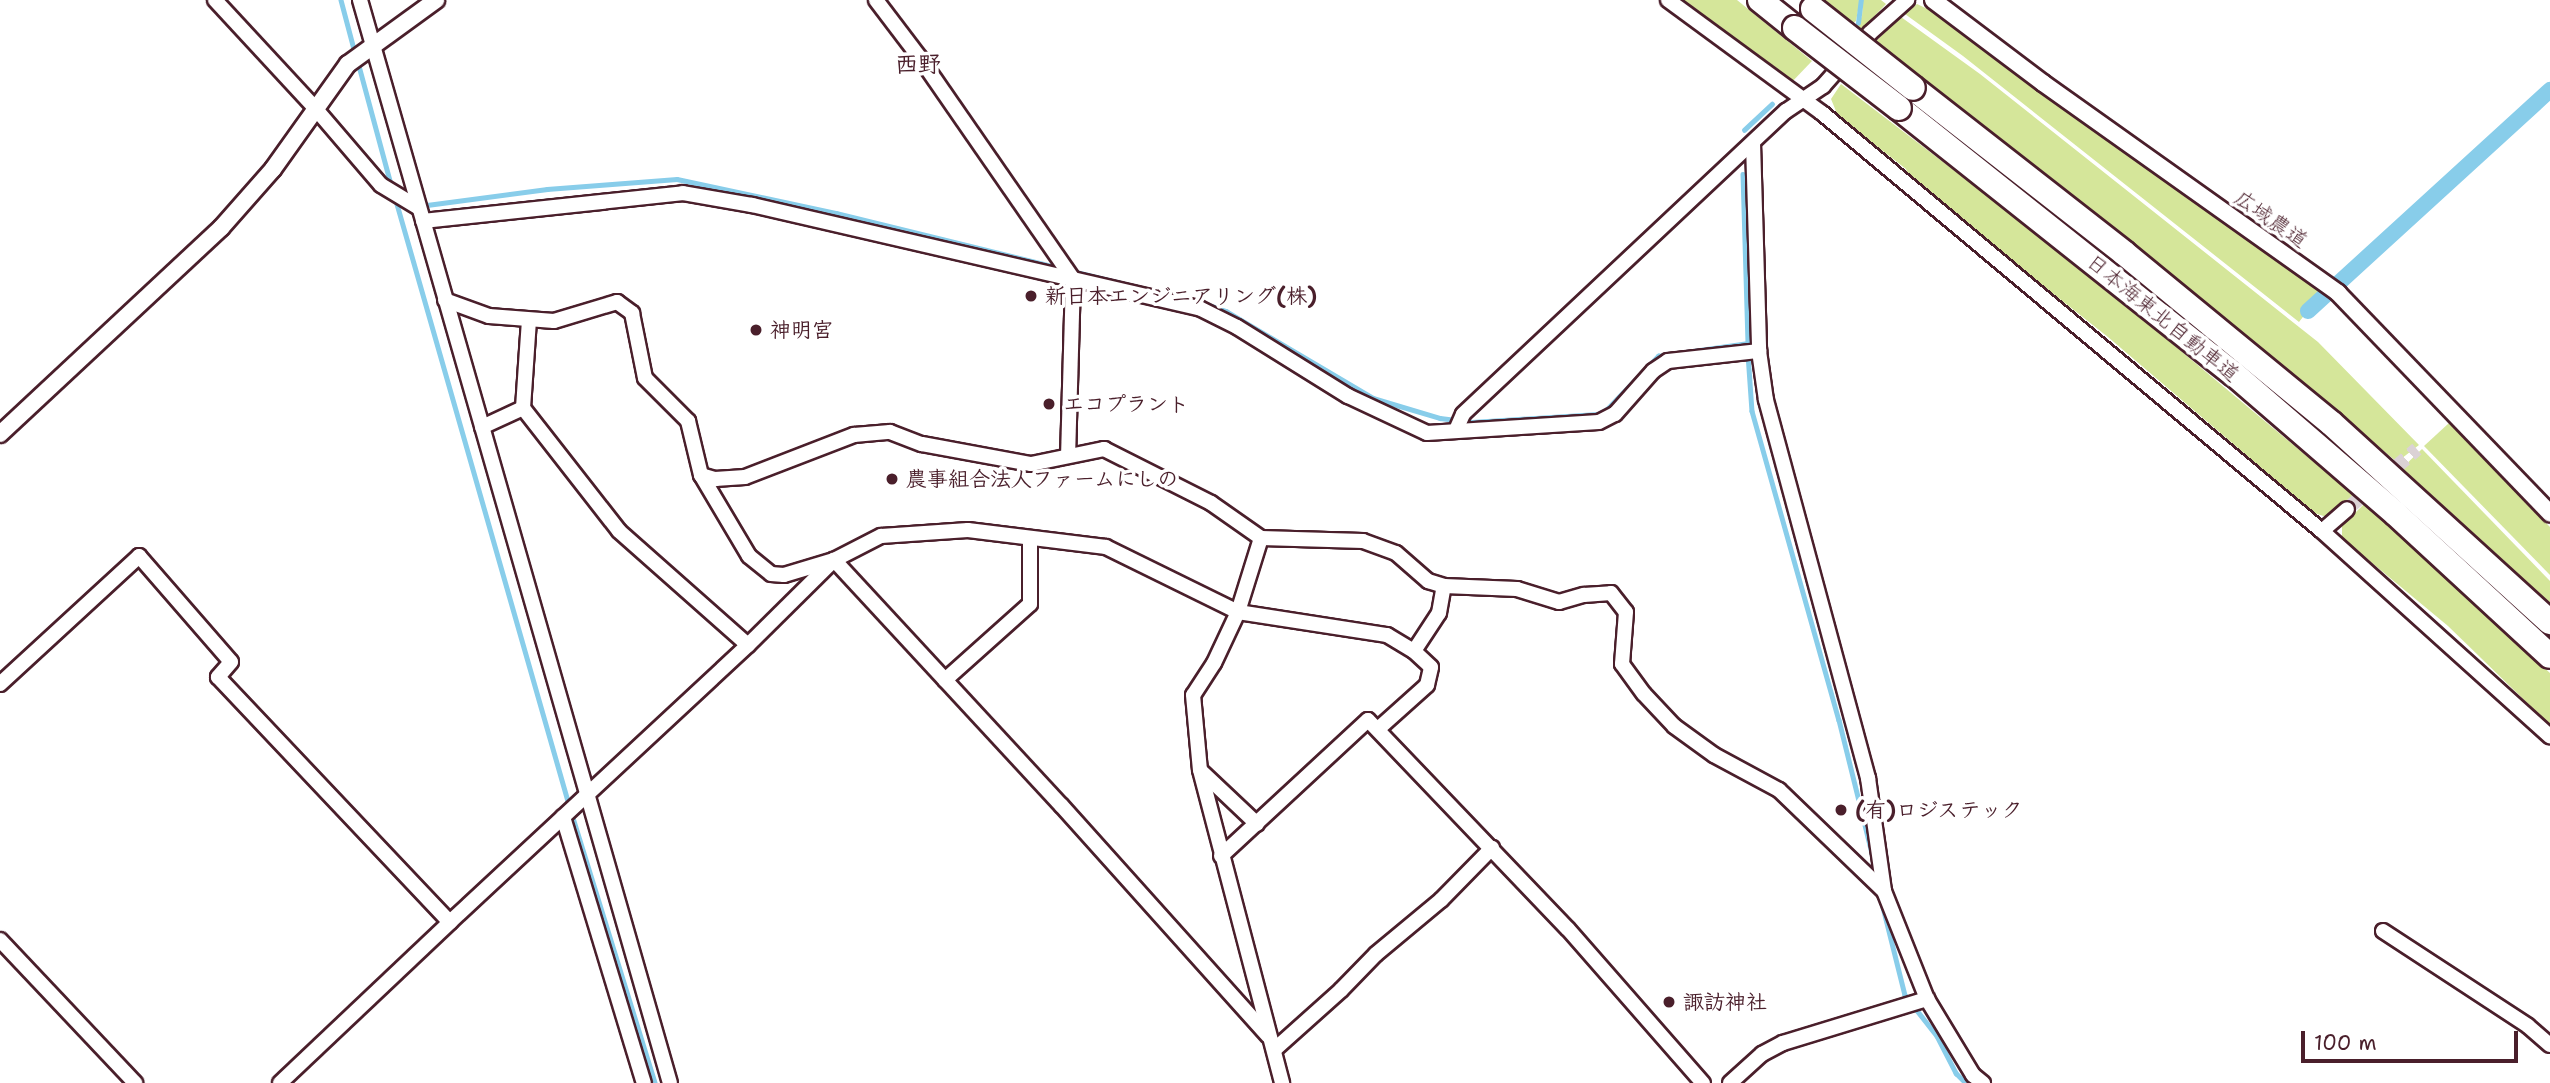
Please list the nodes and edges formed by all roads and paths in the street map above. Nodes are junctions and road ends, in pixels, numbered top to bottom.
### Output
1 (215, 0) edge
2 (360, 0) edge
3 (436, 0) edge
4 (876, 0) edge
5 (1668, 0) edge
6 (1760, 0) edge
7 (1907, 0) edge
8 (1933, 0) edge
9 (1807, 5) edge
10 (372, 44) junction
11 (1906, 98) junction
12 (1804, 101) junction
13 (315, 107) junction
14 (1753, 143) junction
15 (421, 214) junction
16 (1073, 279) junction
17 (445, 300) junction
18 (529, 320) junction
19 (1759, 351) junction
20 (523, 408) junction
21 (482, 427) junction
22 (1456, 430) junction
23 (0, 434) edge
24 (1068, 455) junction
25 (701, 475) junction
26 (2347, 509) tunnel mouth
27 (2550, 513) edge
28 (2322, 531) junction
29 (1030, 538) junction
30 (1261, 538) junction
31 (834, 560) junction
32 (1444, 586) junction
33 (1238, 612) junction
34 (2550, 622) edge
35 (748, 645) junction
36 (1414, 651) junction
37 (2550, 656) edge
38 (945, 680) junction
39 (0, 684) edge
40 (1378, 729) junction
41 (2550, 736) edge
42 (1200, 770) junction
43 (585, 793) junction
44 (563, 817) junction
45 (1257, 824) junction
46 (1492, 848) junction
47 (1221, 856) junction
48 (1884, 891) junction
49 (450, 922) junction
50 (2383, 931) dead end
51 (0, 940) edge
52 (1927, 999) junction
53 (1268, 1036) junction
54 (2550, 1045) edge
55 (1274, 1050) junction
56 (135, 1083) edge
57 (280, 1083) edge
58 (644, 1083) edge
59 (670, 1083) edge
60 (1282, 1083) edge
61 (1703, 1083) edge
62 (1730, 1083) edge
63 (1983, 1083) edge

1 - 13 street
2 - 10 street
3 - 10 street
4 - 16 street
5 - 12 street
6 - 11 highway, 日本海東北自動車道, bridge
7 - 12 street
8 - 27 street, 広域農道
9 - 11 highway, 日本海東北自動車道, bridge
10 - 13 street
10 - 15 street
11 - 34 highway, 日本海東北自動車道
11 - 37 highway, 日本海東北自動車道
12 - 14 street
12 - 28 street
13 - 15 street
13 - 23 street
14 - 19 street
14 - 22 street
15 - 16 street
15 - 17 street
16 - 22 street
16 - 24 street
17 - 18 street
17 - 21 street
18 - 20 street
18 - 25 street
19 - 22 street
19 - 48 street
20 - 21 street
20 - 35 street
21 - 43 street
24 - 25 street
24 - 30 street
25 - 31 street
26 - 28 street
28 - 41 street
29 - 31 street
29 - 33 street
29 - 38 street
30 - 32 street
30 - 33 street
31 - 35 street
31 - 38 street
32 - 36 street
32 - 48 street
33 - 36 street
33 - 42 street
35 - 43 street
36 - 40 street
38 - 53 street
39 - 49 street
40 - 45 street
40 - 46 street
42 - 45 street
42 - 47 street
43 - 44 street
43 - 59 street
44 - 49 street
44 - 58 street
45 - 47 street
46 - 55 street
46 - 61 street
47 - 53 street
48 - 52 street
49 - 57 street
50 - 54 street
51 - 56 street
52 - 62 street
52 - 63 street
53 - 55 street
55 - 60 street

